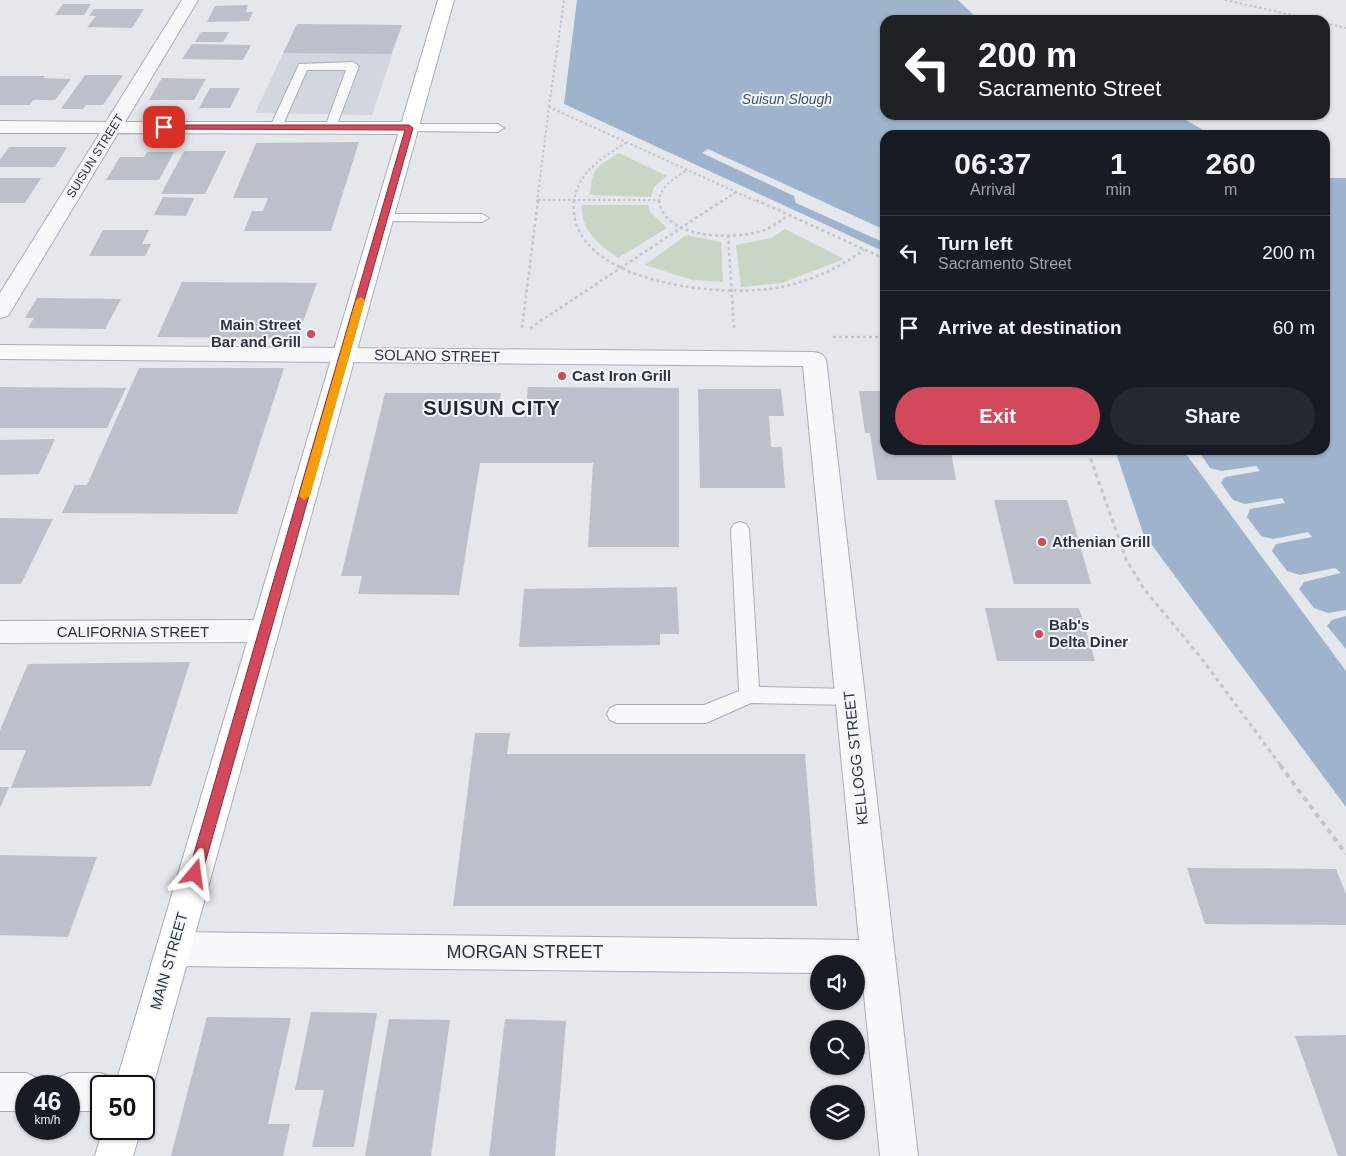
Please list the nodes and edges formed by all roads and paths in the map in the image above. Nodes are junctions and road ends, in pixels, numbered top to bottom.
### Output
1 (190, 0) edge
2 (446, 0) edge
3 (564, 0) edge
4 (1225, 0) edge
5 (1292, 15) edge
6 (1330, 24) edge
7 (1346, 28) edge
8 (549, 107) junction
9 (0, 127) edge
10 (113, 127) junction
11 (276, 127) junction
12 (331, 127) junction
13 (409, 128) junction
14 (498, 128) dead end
15 (627, 142) junction
16 (687, 170) junction
17 (736, 192) junction
18 (538, 200) junction
19 (573, 200) junction
20 (658, 200) junction
21 (788, 215) junction
22 (384, 218) junction
23 (482, 218) dead end
24 (681, 228) junction
25 (728, 235) junction
26 (864, 250) junction
27 (880, 257) edge
28 (621, 268) junction
29 (732, 291) junction
30 (0, 311) edge
31 (735, 336) dead end
32 (0, 352) edge
33 (345, 355) junction
34 (814, 360) joint
35 (1090, 455) edge
36 (740, 529) dead end
37 (265, 631) junction
38 (0, 632) edge
39 (749, 695) junction
40 (850, 696) junction
41 (617, 714) dead end
42 (1346, 854) edge
43 (173, 948) junction
44 (877, 957) junction
45 (137, 1075) edge
46 (0, 1092) edge
47 (15, 1092) edge
48 (119, 1140) edge
49 (114, 1156) edge
50 (899, 1156) edge

1 - 10 street, SUISUN STREET
2 - 13 main road, MAIN STREET
3 - 8 path
4 - 5 path
6 - 7 path
8 - 15 path
8 - 18 path
9 - 10 street
10 - 11 street
10 - 30 street, SUISUN STREET
11 - 12 street
11 - 12 lane
12 - 13 street
13 - 14 lane
13 - 22 main road, MAIN STREET
15 - 16 path
15 - 19 path
16 - 17 path
16 - 20 path
17 - 21 path
17 - 24 path
18 - 19 path
18 - 28 path
19 - 20 path
19 - 28 path
20 - 24 path
21 - 25 path
21 - 26 path
22 - 23 lane
22 - 33 main road, MAIN STREET
24 - 25 path
24 - 28 path
25 - 29 path
26 - 27 path
26 - 29 path
28 - 29 path
29 - 31 path
32 - 33 street, SOLANO STREET
33 - 34 street, SOLANO STREET
33 - 37 main road, MAIN STREET
34 - 40 street, KELLOGG STREET
35 - 42 path
36 - 39 lane
37 - 38 street, CALIFORNIA STREET
37 - 43 main road, MAIN STREET
39 - 40 lane
39 - 41 lane
40 - 44 street, KELLOGG STREET
43 - 44 street, MORGAN STREET
43 - 45 main road, MAIN STREET
44 - 50 street, KELLOGG STREET
46 - 47 street
48 - 49 main road

